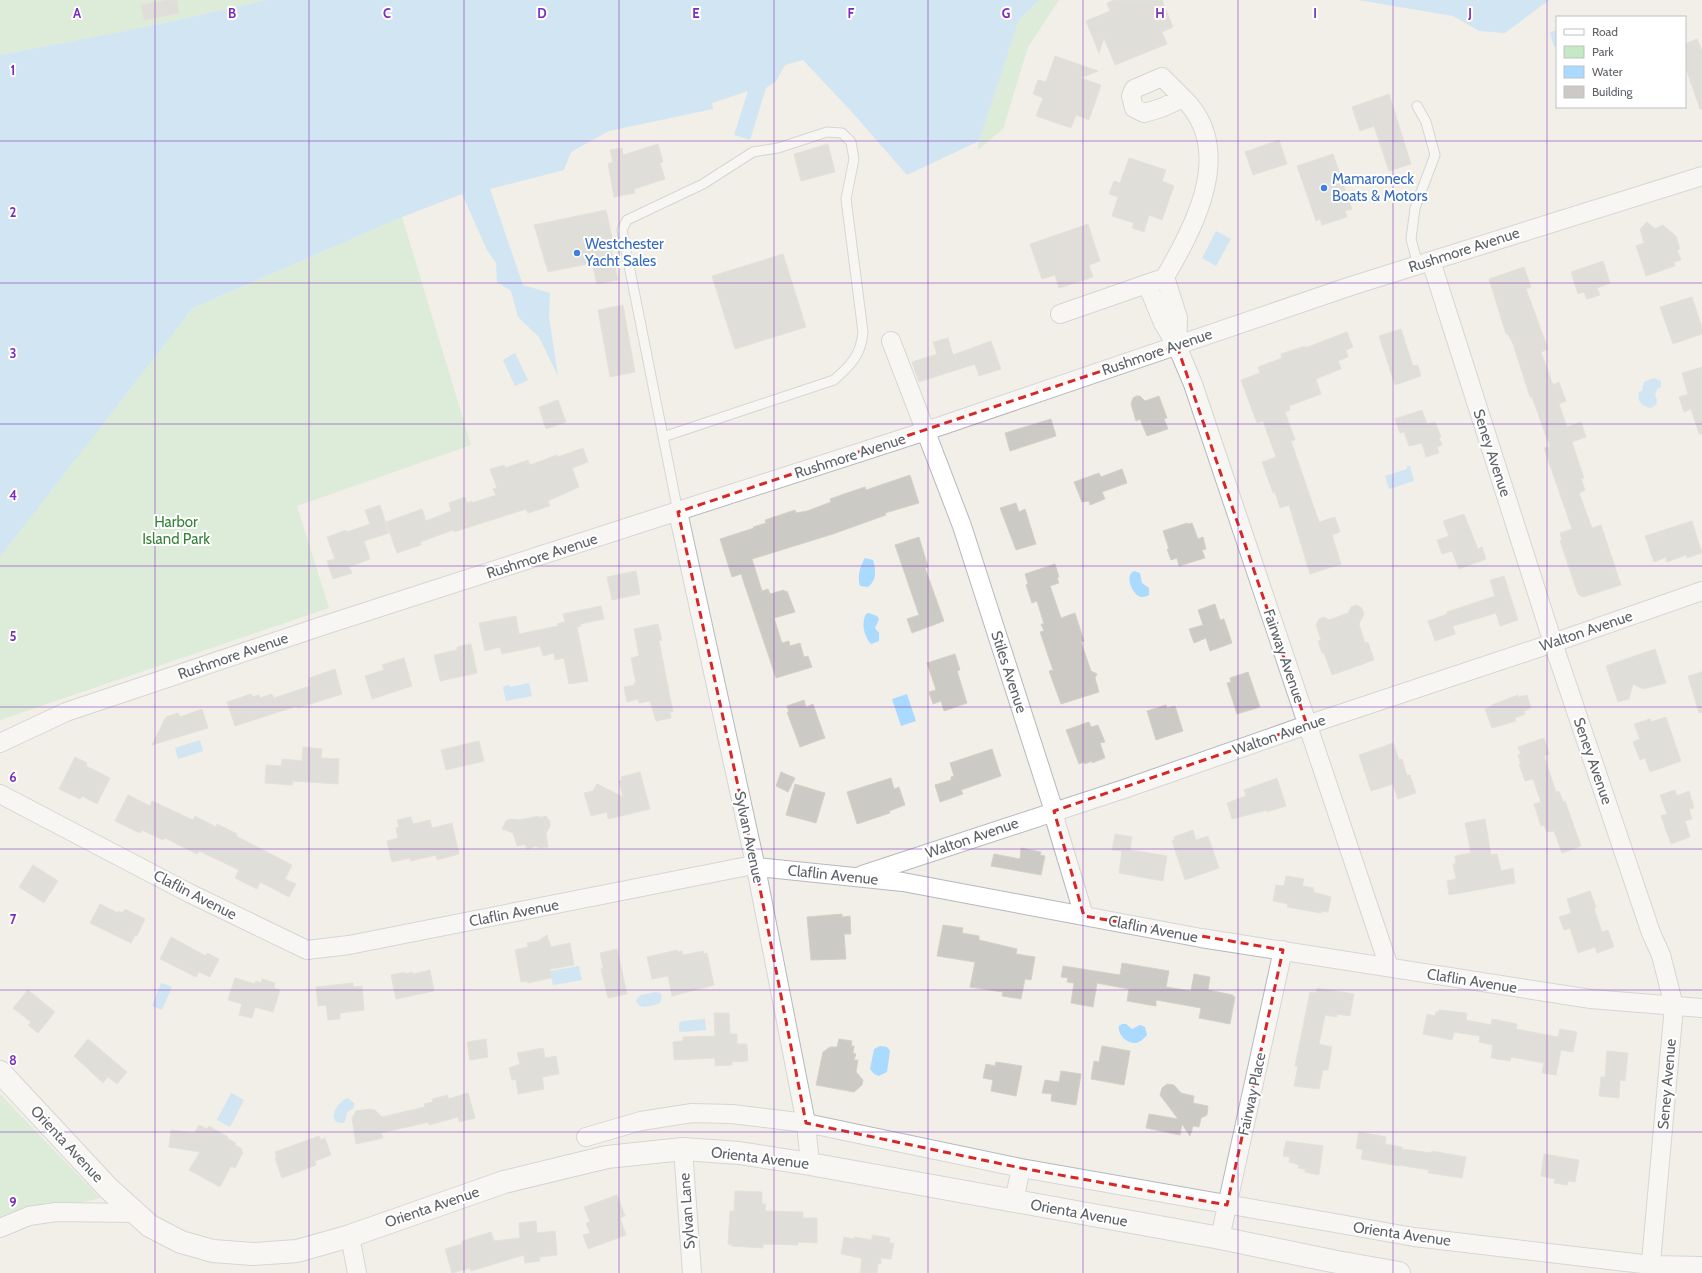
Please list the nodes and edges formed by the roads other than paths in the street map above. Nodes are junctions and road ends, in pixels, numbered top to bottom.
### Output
1 (1183, 98) dead end
2 (1417, 106) dead end
3 (1702, 176) edge
4 (1424, 263) junction
5 (1165, 278) junction
6 (1147, 284) junction
7 (1060, 314) dead end
8 (891, 341) dead end
9 (1178, 346) junction
10 (926, 431) junction
11 (663, 437) junction
12 (678, 512) junction
13 (1702, 591) edge
14 (1553, 643) junction
15 (1307, 725) junction
16 (0, 743) edge
17 (0, 794) edge
18 (1054, 811) junction
19 (756, 868) junction
20 (856, 877) junction
21 (1084, 916) junction
22 (1283, 950) junction
23 (1388, 967) junction
24 (1674, 1006) junction
25 (1702, 1008) edge
26 (0, 1072) edge
27 (806, 1123) junction
28 (586, 1137) dead end
29 (683, 1149) junction
30 (810, 1164) junction
31 (1021, 1168) junction
32 (1014, 1201) junction
33 (1227, 1205) junction
34 (136, 1213) junction
35 (0, 1228) edge
36 (350, 1236) junction
37 (1220, 1238) junction
38 (1702, 1266) edge
39 (1336, 1268) edge
40 (1650, 1269) edge
41 (357, 1273) edge
42 (692, 1273) edge
43 (1399, 1273) edge

1 - 5 street
2 - 4 lane
3 - 4 street, Rushmore Avenue
4 - 9 street, Rushmore Avenue
4 - 14 street, Seney Avenue
5 - 6 street
5 - 9 street
6 - 7 street
6 - 9 street
8 - 10 street, Stiles Avenue
9 - 10 street, Rushmore Avenue
9 - 15 street, Fairway Avenue
10 - 12 street, Rushmore Avenue
10 - 18 street, Stiles Avenue
11 - 11 lane
11 - 12 lane
12 - 16 street, Rushmore Avenue
12 - 19 street, Sylvan Avenue
13 - 14 street, Walton Avenue
14 - 15 street, Walton Avenue
14 - 24 street, Seney Avenue
15 - 18 street, Walton Avenue
15 - 23 street, Fairway Avenue
17 - 19 street, Claflin Avenue
18 - 20 street, Walton Avenue
18 - 21 street, Stiles Avenue
19 - 20 street, Claflin Avenue
19 - 27 street, Sylvan Avenue
20 - 21 street, Claflin Avenue
21 - 22 street, Claflin Avenue
22 - 23 street, Claflin Avenue
22 - 33 street, Fairway Place
23 - 24 street, Claflin Avenue
24 - 25 street, Claflin Avenue
24 - 40 street, Seney Avenue
26 - 34 street, Orienta Avenue
27 - 28 street, Orienta Avenue
27 - 30 street, Sylvan Avenue
27 - 31 street, Orienta Avenue
29 - 30 street, Orienta Avenue
29 - 36 street, Orienta Avenue
29 - 42 street, Sylvan Lane
30 - 32 street, Orienta Avenue
31 - 32 street
31 - 33 street, Orienta Avenue
32 - 37 street, Orienta Avenue
33 - 37 street, Fairway Place
33 - 40 street, Orienta Avenue
34 - 35 street
34 - 36 street, Orienta Avenue
36 - 41 street
37 - 39 street, Orienta Avenue
38 - 40 street, Orienta Avenue
39 - 43 street, Orienta Avenue

